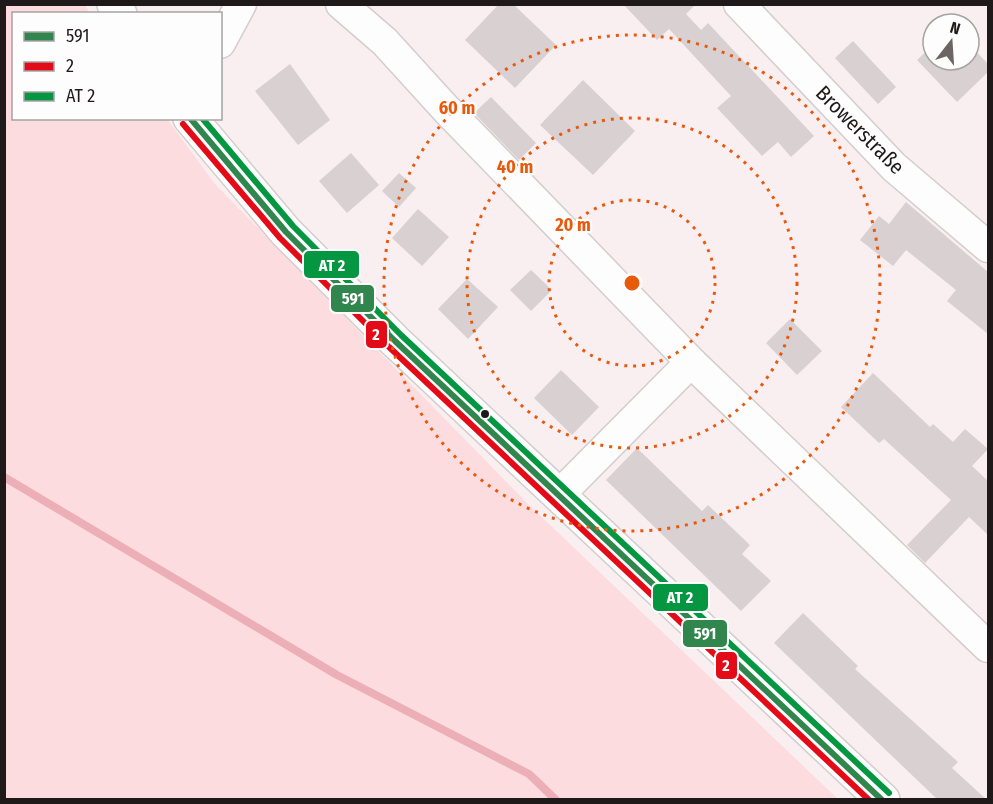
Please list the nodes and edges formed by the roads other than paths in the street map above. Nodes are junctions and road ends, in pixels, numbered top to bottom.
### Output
1 (241, 4) edge
2 (341, 4) edge
3 (740, 4) edge
4 (222, 39) edge
5 (192, 120) edge
6 (988, 247) edge
7 (691, 362) junction
8 (560, 494) junction
9 (988, 647) edge
10 (883, 800) edge

1 - 4 street
2 - 7 street
3 - 6 street, Browerstraße
5 - 8 main road
7 - 8 street
7 - 9 street
8 - 10 main road

